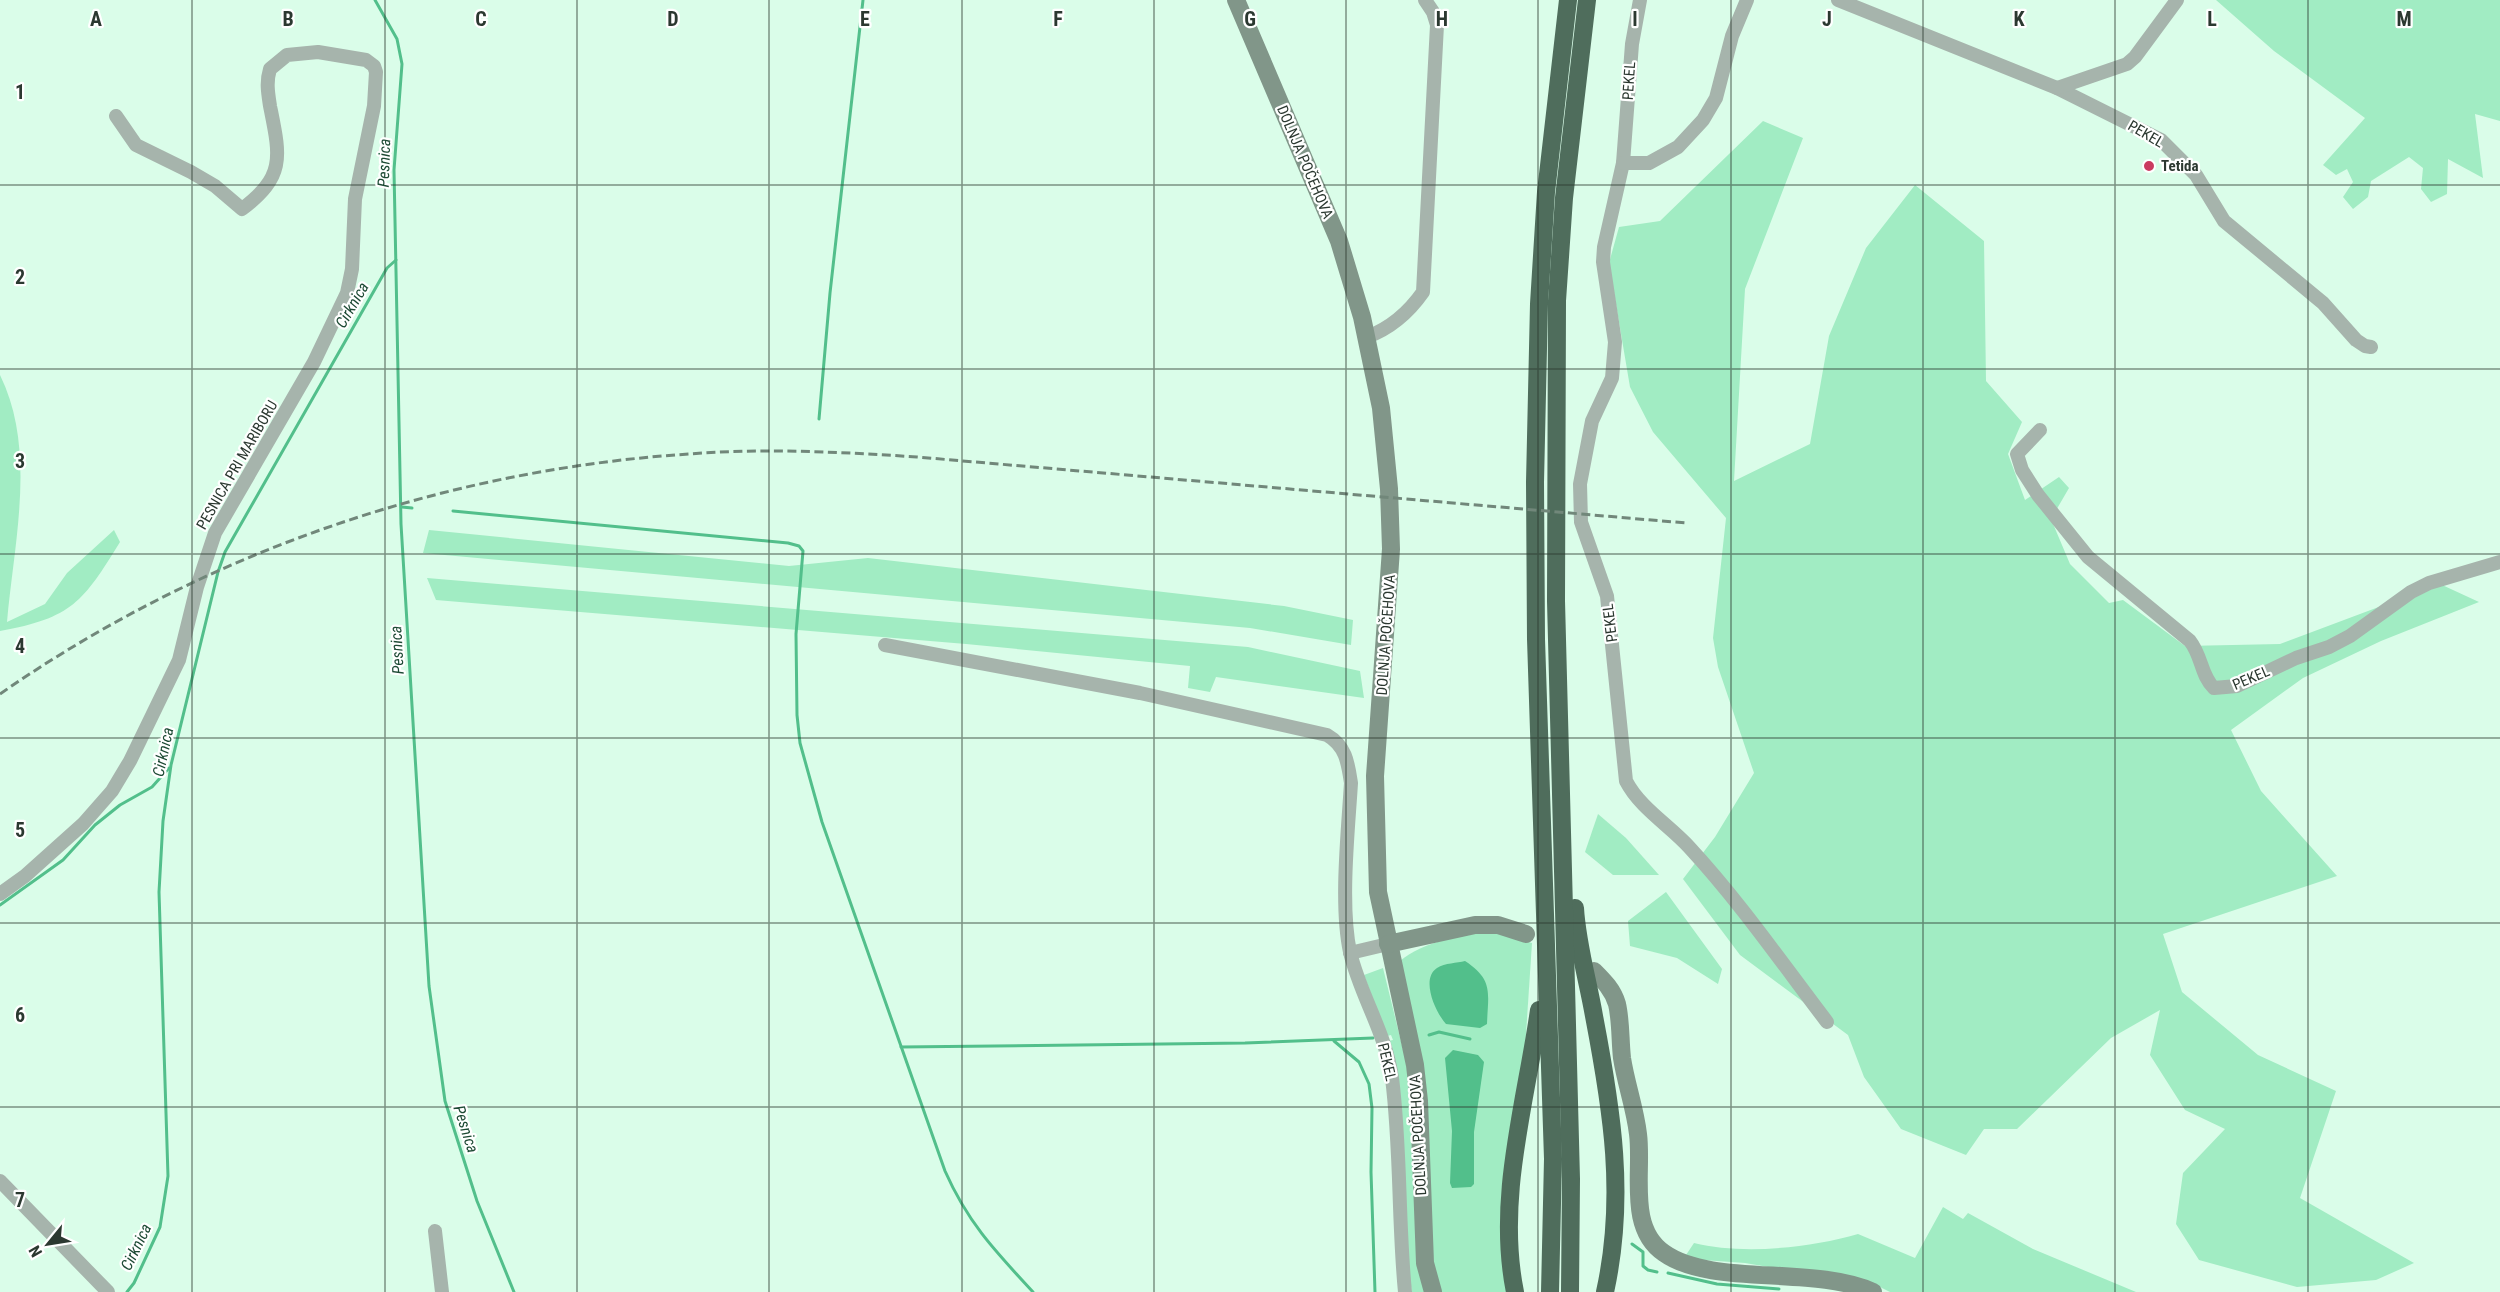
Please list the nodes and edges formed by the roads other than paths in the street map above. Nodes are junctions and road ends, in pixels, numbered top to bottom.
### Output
1 (1236, 0) edge
2 (1425, 0) edge
3 (1568, 0) edge
4 (1587, 0) edge
5 (1640, 0) edge
6 (1747, 0) edge
7 (1838, 0) edge
8 (2177, 0) edge
9 (2057, 88) junction
10 (116, 117) dead end
11 (1623, 163) junction
12 (1367, 337) junction
13 (2371, 347) dead end
14 (2040, 430) dead end
15 (2500, 562) edge
16 (885, 645) dead end
17 (1564, 843) junction
18 (0, 894) edge
19 (1544, 932) junction
20 (1526, 934) dead end
21 (1388, 944) junction
22 (1350, 953) junction
23 (1594, 971) dead end
24 (1827, 1022) dead end
25 (1562, 1180) junction
26 (0, 1181) edge
27 (435, 1231) dead end
28 (108, 1292) edge
29 (442, 1292) edge
30 (1405, 1292) edge
31 (1433, 1292) edge
32 (1515, 1292) edge
33 (1550, 1292) edge
34 (1570, 1292) edge
35 (1605, 1292) edge
36 (1873, 1292) edge

1 - 12 main road, DOLNJA POČEHOVA
2 - 12 street
3 - 19 highway
4 - 17 highway
5 - 11 street, PEKEL
6 - 11 street
7 - 9 street, PEKEL
8 - 9 street
9 - 13 street, PEKEL
10 - 18 street, PESNICA PRI MARIBORU
11 - 24 street, PEKEL
12 - 21 main road, DOLNJA POČEHOVA
14 - 15 street, PEKEL
16 - 22 street, PEKEL
17 - 25 highway
17 - 35 highway
19 - 25 highway
19 - 32 highway
20 - 21 main road
21 - 22 street
21 - 31 main road, DOLNJA POČEHOVA
22 - 30 street, PEKEL
23 - 36 main road
25 - 33 highway
25 - 34 highway
26 - 28 street
27 - 29 street

